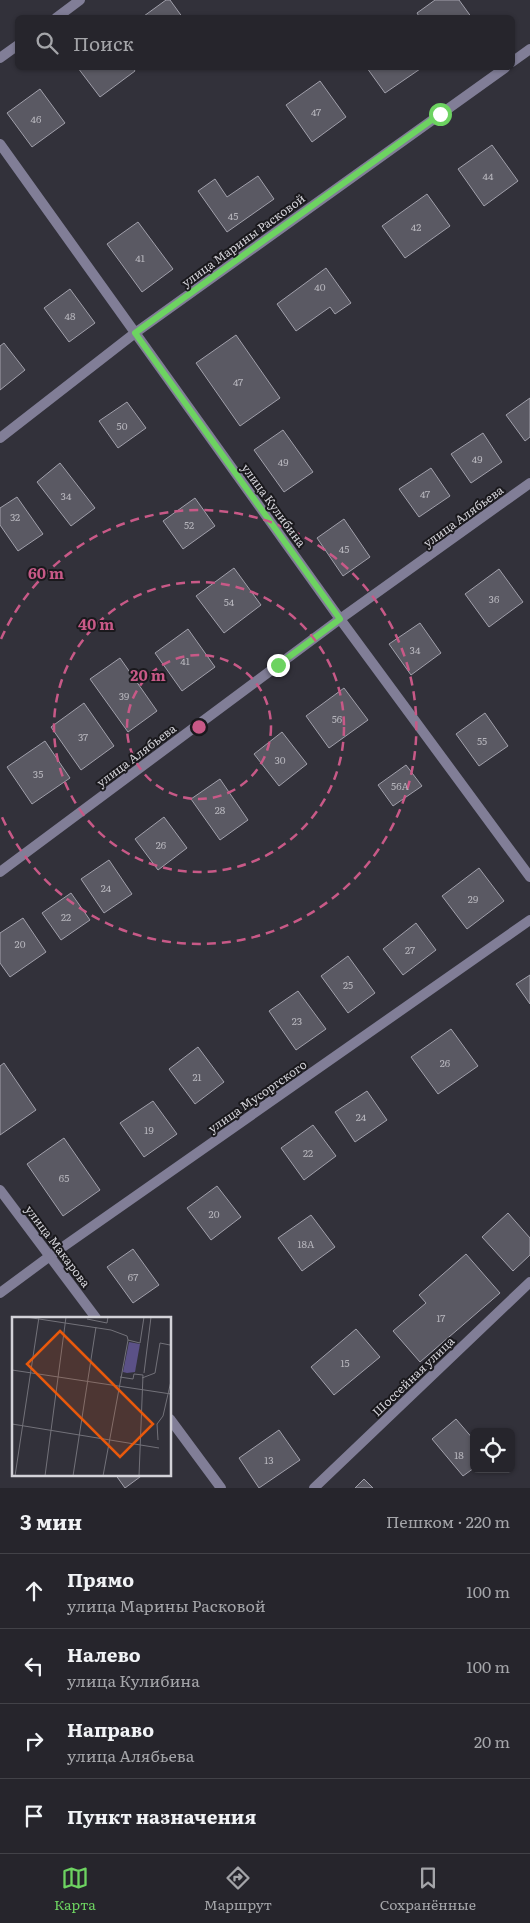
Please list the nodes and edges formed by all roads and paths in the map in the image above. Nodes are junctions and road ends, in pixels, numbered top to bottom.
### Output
1 (80, 0) edge
2 (60, 15) edge
3 (15, 47) edge
4 (530, 49) edge
5 (0, 58) edge
6 (515, 60) edge
7 (501, 70) edge
8 (0, 144) edge
9 (135, 333) junction
10 (0, 438) edge
11 (530, 483) edge
12 (340, 619) junction
13 (0, 872) edge
14 (530, 877) edge
15 (530, 920) edge
16 (0, 1190) edge
17 (50, 1256) junction
18 (530, 1282) edge
19 (0, 1293) edge
20 (95, 1317) edge
21 (171, 1420) edge
22 (221, 1488) edge
23 (314, 1488) edge

1 - 2 street
3 - 5 street
4 - 6 street
7 - 9 street, улица Марины Расковой
8 - 9 street, улица Кулибина
9 - 10 street, улица Марины Расковой
9 - 12 street, улица Кулибина
11 - 12 street, улица Алябьева
12 - 13 street, улица Алябьева
12 - 14 street, улица Кулибина
15 - 17 street, улица Мусоргского
16 - 17 street, улица Макарова
17 - 19 street, улица Мусоргского
17 - 20 street, улица Макарова
18 - 23 street, Шоссейная улица
21 - 22 street

